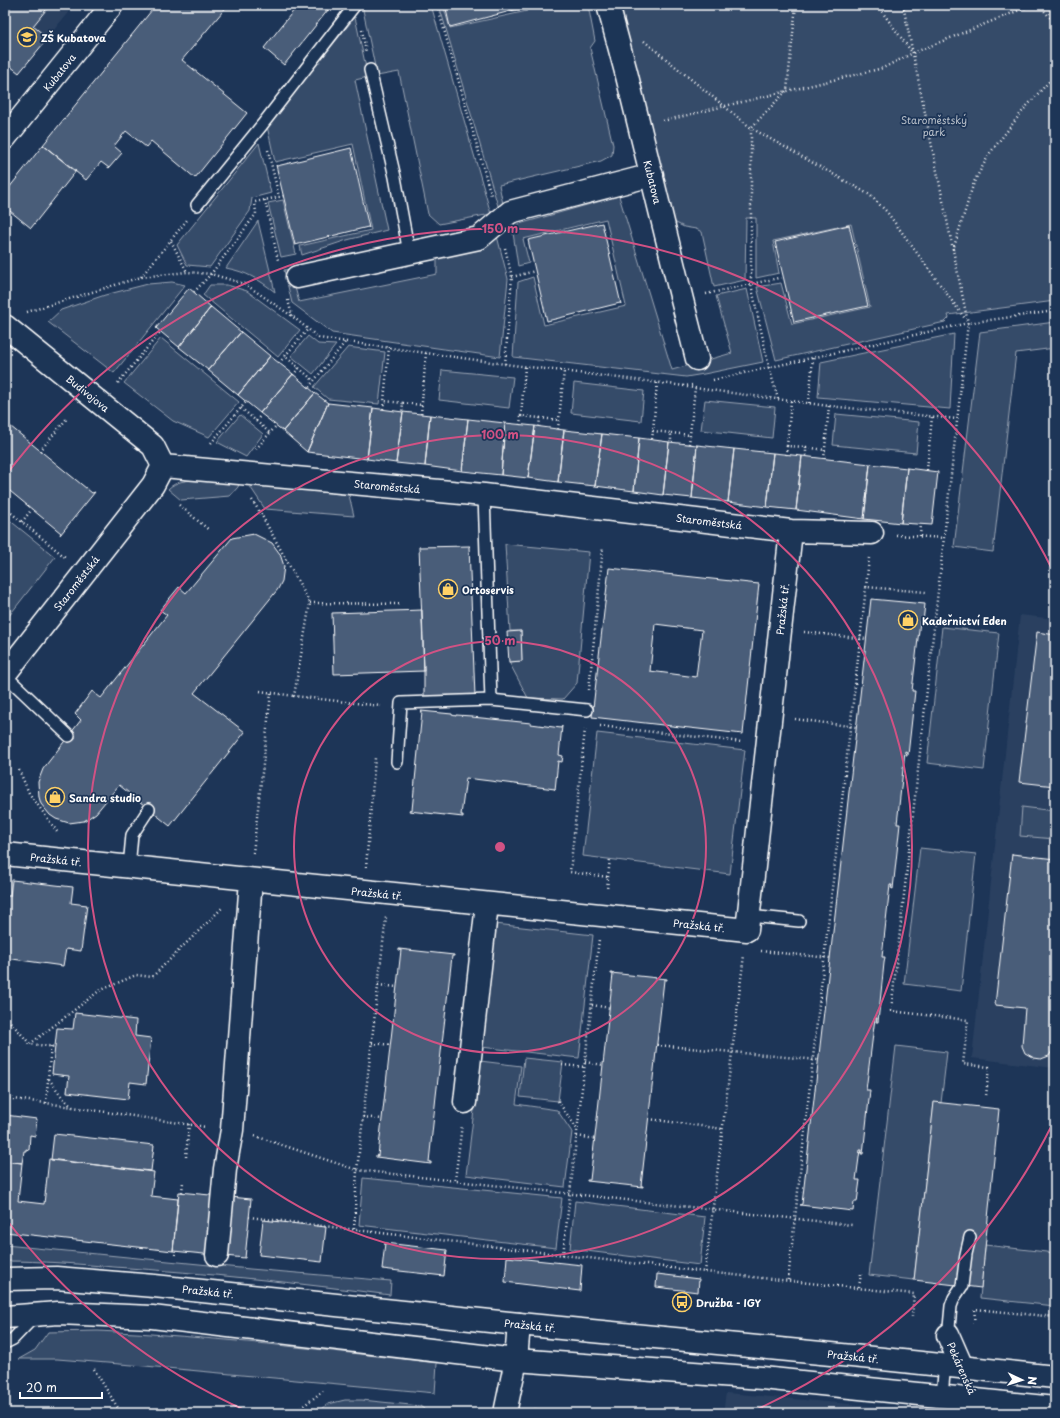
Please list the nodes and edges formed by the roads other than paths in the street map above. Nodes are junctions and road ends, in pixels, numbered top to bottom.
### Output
1 (112, 5) edge
2 (355, 5) edge
3 (608, 5) edge
4 (370, 70) road end
5 (5, 138) edge
6 (652, 175) junction
7 (197, 206) road end
8 (409, 253) junction
9 (297, 277) dead end
10 (5, 326) edge
11 (697, 359) dead end
12 (163, 466) junction
13 (484, 495) junction
14 (791, 531) junction
15 (872, 533) road end
16 (5, 675) edge
17 (491, 700) junction
18 (587, 710) dead end
19 (69, 736) dead end
20 (397, 762) dead end
21 (149, 809) dead end
22 (5, 854) edge
23 (129, 867) junction
24 (256, 880) junction
25 (487, 904) junction
26 (799, 921) dead end
27 (747, 932) junction
28 (465, 1102) road end
29 (970, 1238) dead end
30 (217, 1255) dead end
31 (5, 1279) edge
32 (35, 1315) junction
33 (5, 1317) edge
34 (519, 1324) junction
35 (948, 1335) joint
36 (5, 1343) edge
37 (516, 1360) junction
38 (962, 1367) junction
39 (1055, 1377) edge
40 (942, 1396) junction
41 (977, 1406) edge
42 (1055, 1408) edge
43 (506, 1413) edge

1 - 5 street, Kubatova
2 - 7 lane
3 - 6 street, Kubatova
4 - 8 lane
6 - 8 street
6 - 11 street, Kubatova
8 - 9 street
10 - 12 street, Budivojova
12 - 13 street, Staroměstská
12 - 16 street, Staroměstská
13 - 14 street, Staroměstská
13 - 17 lane
14 - 15 street, Staroměstská
14 - 27 street, Pražská tř.
16 - 19 lane
17 - 18 lane
17 - 20 lane
21 - 23 lane
22 - 23 street, Pražská tř.
23 - 24 street, Pražská tř.
24 - 25 street, Pražská tř.
24 - 30 street
25 - 27 street, Pražská tř.
25 - 28 street
26 - 27 lane
29 - 35 lane
31 - 34 street, Pražská tř.
32 - 33 street
32 - 36 lane
32 - 37 street
34 - 37 street
34 - 38 street, Pražská tř.
35 - 38 street, Pekárenská
37 - 40 street
37 - 43 street
38 - 39 street, Pražská tř.
38 - 40 lane
38 - 41 street, Pekárenská
40 - 41 street
41 - 42 street

